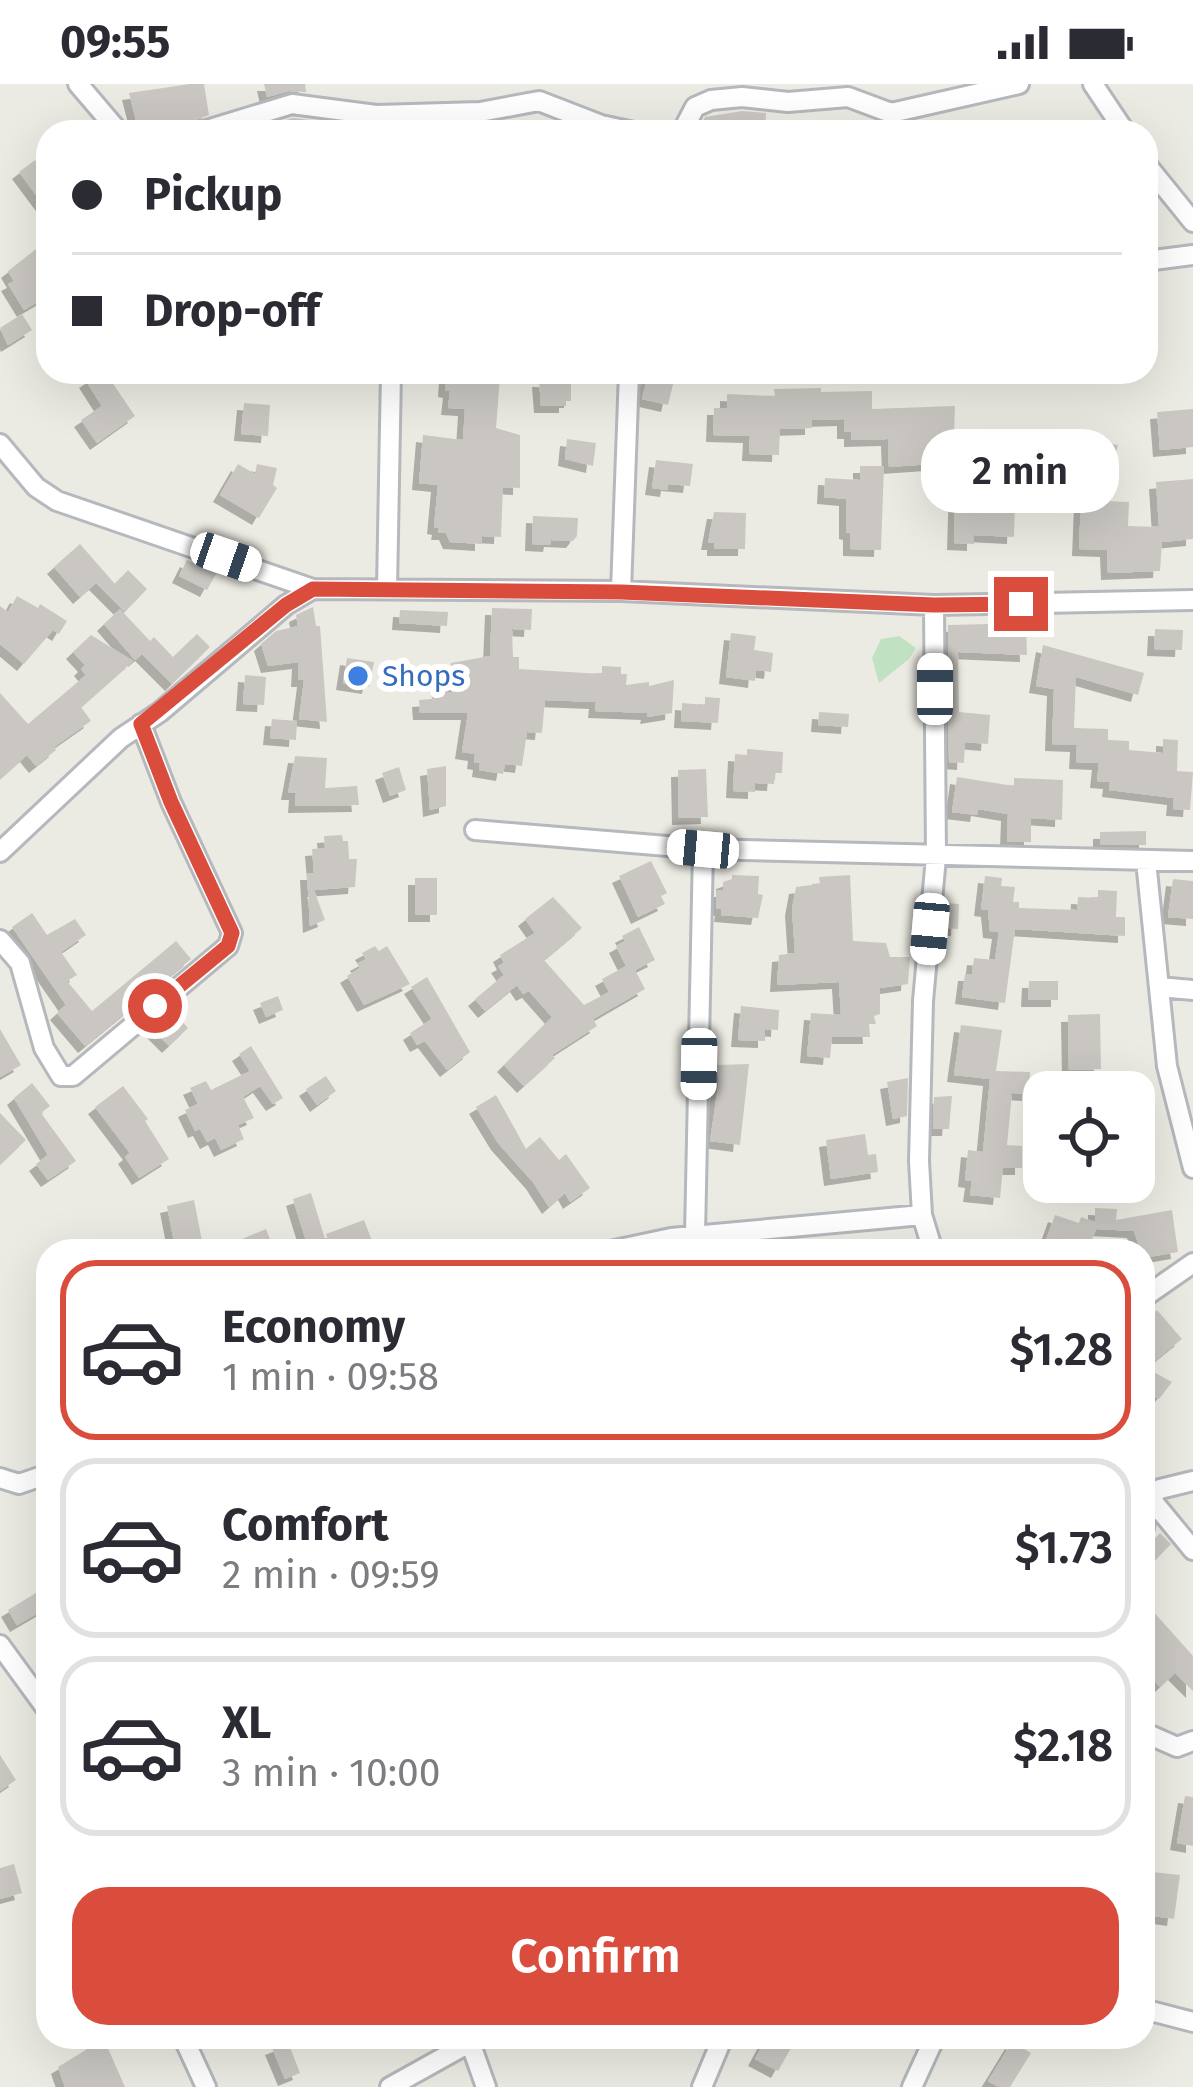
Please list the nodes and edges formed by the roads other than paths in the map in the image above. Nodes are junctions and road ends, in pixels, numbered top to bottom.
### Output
1 (78, 84) edge
2 (1019, 84) edge
3 (1093, 84) edge
4 (109, 120) edge
5 (239, 120) edge
6 (588, 120) edge
7 (688, 120) edge
8 (1117, 120) edge
9 (1158, 179) edge
10 (1193, 222) edge
11 (1193, 255) edge
12 (1158, 259) edge
13 (391, 384) edge
14 (629, 384) edge
15 (0, 444) edge
16 (6, 468) edge
17 (313, 589) junction
18 (387, 589) junction
19 (621, 592) junction
20 (1193, 600) edge
21 (934, 605) junction
22 (141, 724) junction
23 (475, 830) dead end
24 (703, 849) junction
25 (0, 852) edge
26 (936, 857) junction
27 (1146, 861) junction
28 (1193, 861) edge
29 (0, 940) edge
30 (1159, 987) junction
31 (1193, 990) edge
32 (1193, 1168) edge
33 (922, 1215) junction
34 (695, 1235) junction
35 (674, 1239) edge
36 (929, 1239) edge
37 (1193, 1263) edge
38 (1155, 1290) edge
39 (0, 1478) edge
40 (36, 1478) edge
41 (1193, 1481) edge
42 (1155, 1491) edge
43 (1155, 1503) edge
44 (1193, 1550) edge
45 (0, 1645) edge
46 (36, 1694) edge
47 (1155, 1737) edge
48 (1193, 1741) edge
49 (1155, 2011) edge
50 (1193, 2022) edge
51 (189, 2049) edge
52 (457, 2049) edge
53 (477, 2049) edge
54 (718, 2049) edge
55 (929, 2049) edge
56 (921, 2066) junction
57 (206, 2087) edge
58 (390, 2087) edge
59 (486, 2087) edge
60 (702, 2087) edge
61 (912, 2087) edge
62 (933, 2087) edge

1 - 4 street
2 - 7 street
3 - 8 street
5 - 6 street
9 - 10 street
11 - 12 street
13 - 18 street
14 - 19 street
15 - 16 street
16 - 17 street
17 - 18 street
17 - 22 street
18 - 19 street
19 - 21 street
20 - 21 street
21 - 26 street
22 - 25 street
22 - 29 street
23 - 24 street
24 - 26 street
24 - 34 street
26 - 27 street
26 - 33 street
27 - 28 street
27 - 30 street
30 - 31 street
30 - 32 street
33 - 34 street
33 - 36 street
34 - 35 street
37 - 38 street
39 - 40 street
41 - 42 street
43 - 44 street
45 - 46 street
47 - 48 street
49 - 50 street
51 - 57 street
52 - 58 street
53 - 59 street
54 - 60 street
55 - 56 street
56 - 61 street
56 - 62 street

